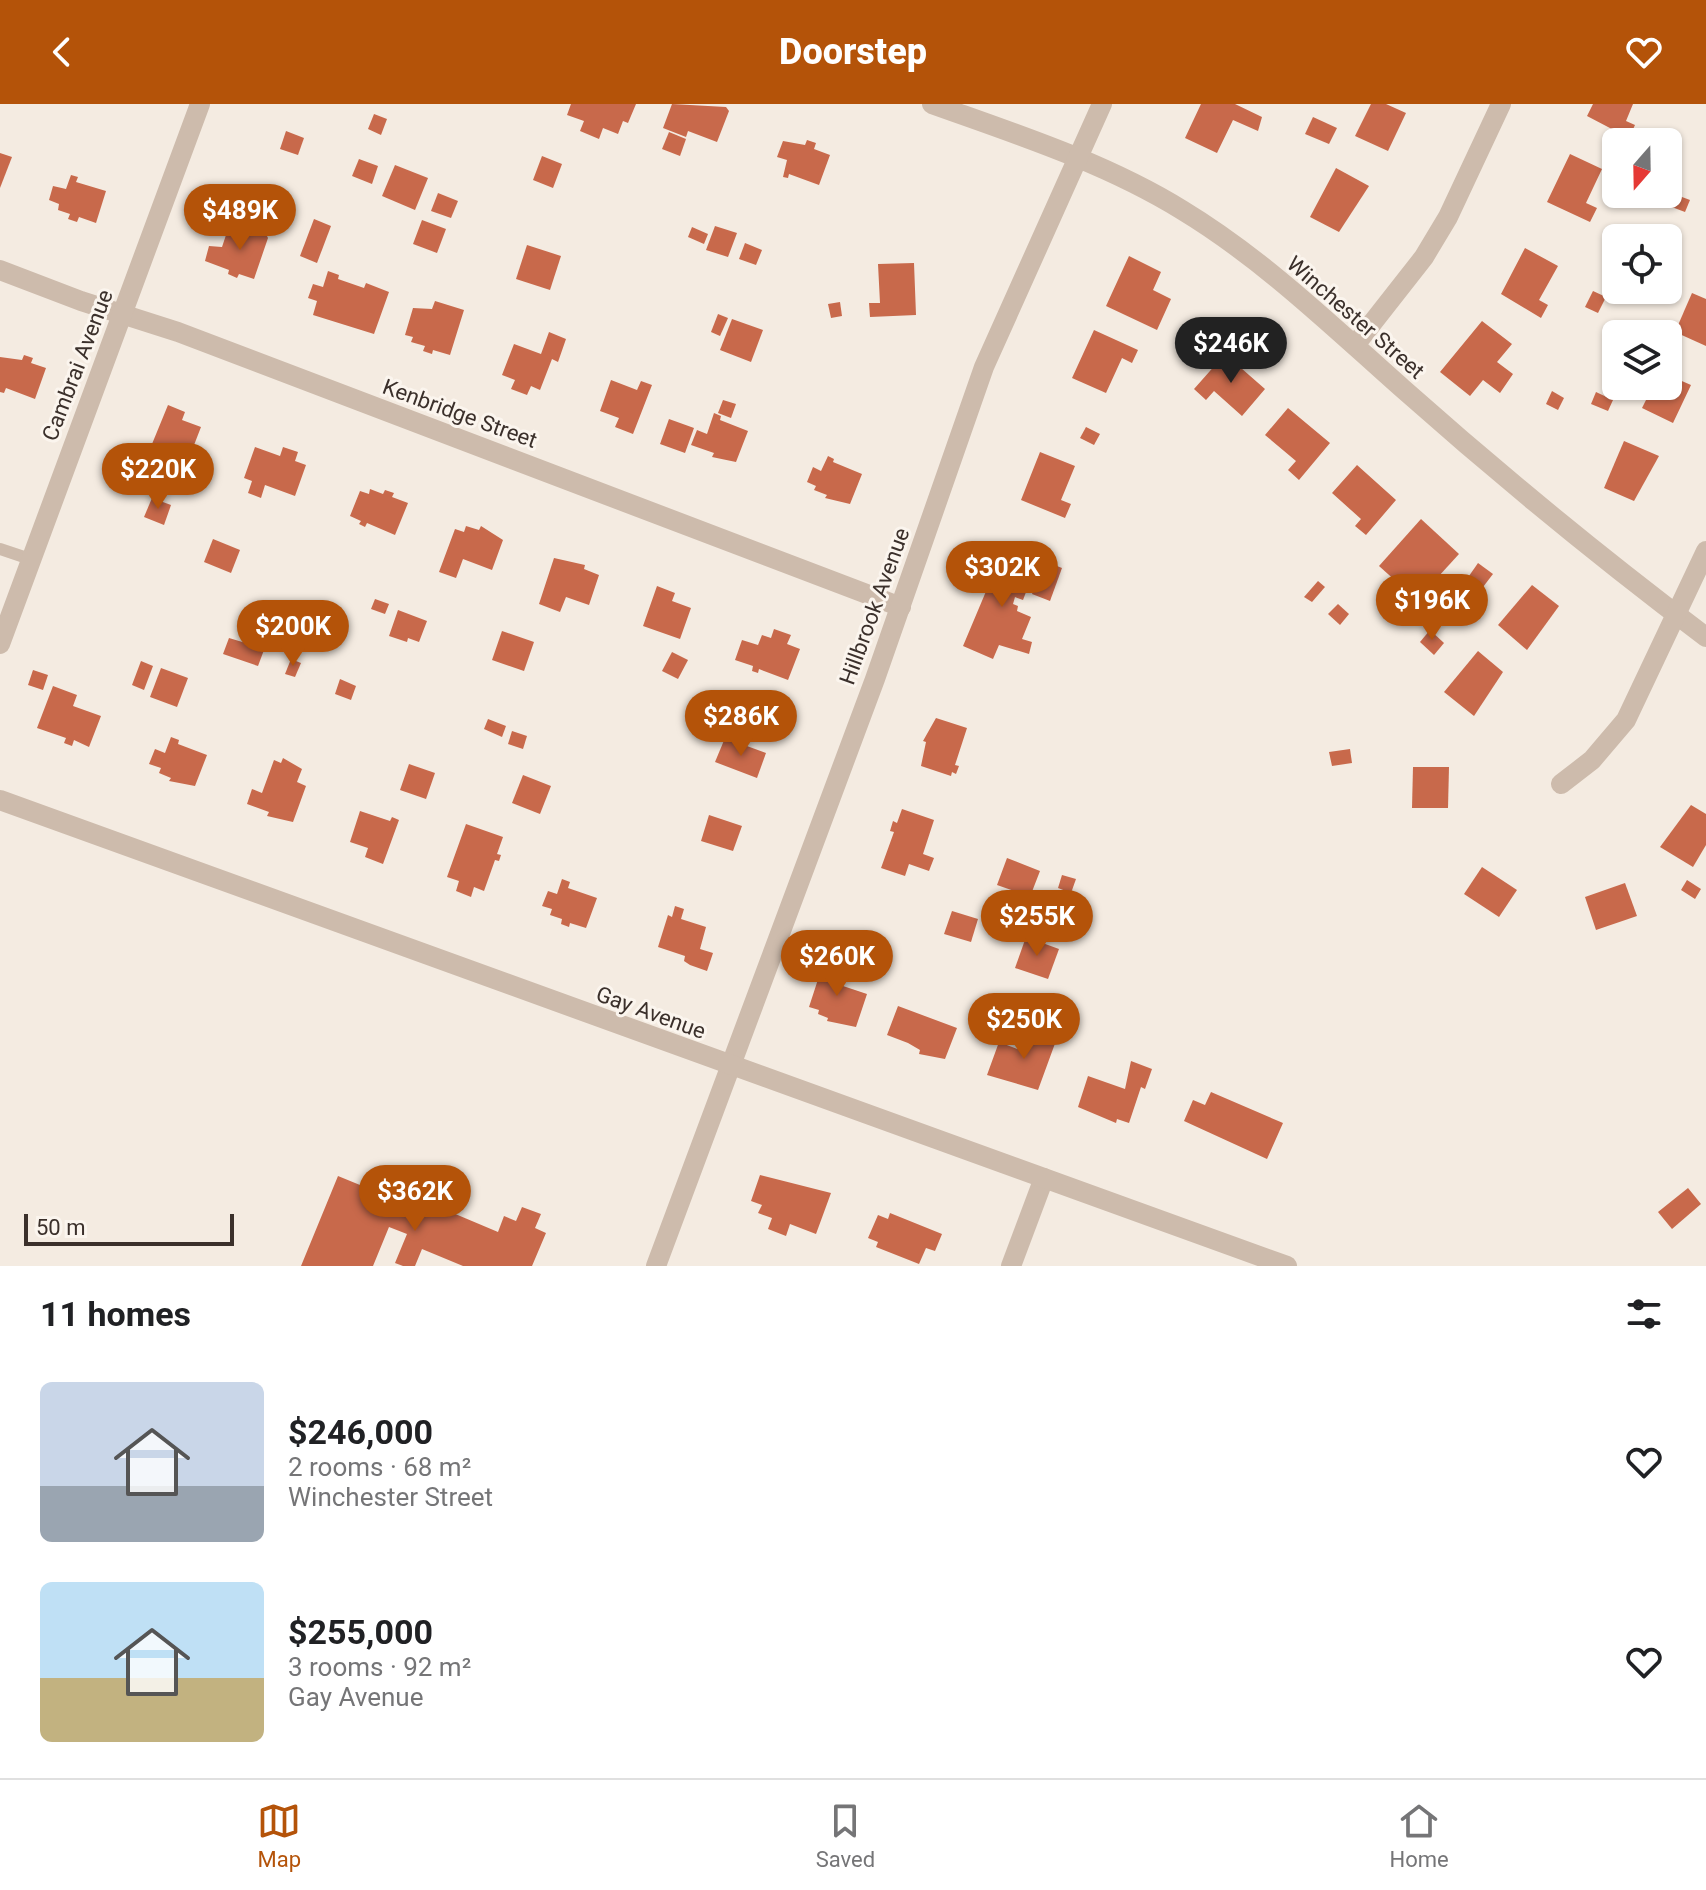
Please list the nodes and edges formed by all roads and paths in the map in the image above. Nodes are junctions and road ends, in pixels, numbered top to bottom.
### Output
1 (200, 104) edge
2 (932, 104) edge
3 (1102, 104) edge
4 (1501, 104) edge
5 (1076, 159) junction
6 (0, 270) edge
7 (121, 314) junction
8 (1355, 345) junction
9 (0, 549) edge
10 (1706, 551) edge
11 (30, 559) junction
12 (901, 607) junction
13 (1677, 615) junction
14 (1706, 637) edge
15 (0, 644) edge
16 (1561, 784) dead end
17 (0, 800) edge
18 (730, 1066) junction
19 (1044, 1178) junction
20 (656, 1266) edge
21 (1011, 1266) edge
22 (1287, 1266) edge

1 - 7 street, Cambrai Avenue
2 - 5 street, Winchester Street
3 - 5 street, Hillbrook Avenue
4 - 8 street
5 - 8 street, Winchester Street
5 - 12 street, Hillbrook Avenue
6 - 7 street, Kenbridge Street
7 - 11 street, Cambrai Avenue
7 - 12 street, Kenbridge Street
8 - 13 street, Winchester Street
9 - 11 lane
10 - 13 street
11 - 15 street, Cambrai Avenue
12 - 18 street, Hillbrook Avenue
13 - 14 street, Winchester Street
13 - 16 street
17 - 18 street, Gay Avenue
18 - 19 street, Gay Avenue
18 - 20 street, Hillbrook Avenue
19 - 21 street
19 - 22 street, Gay Avenue

